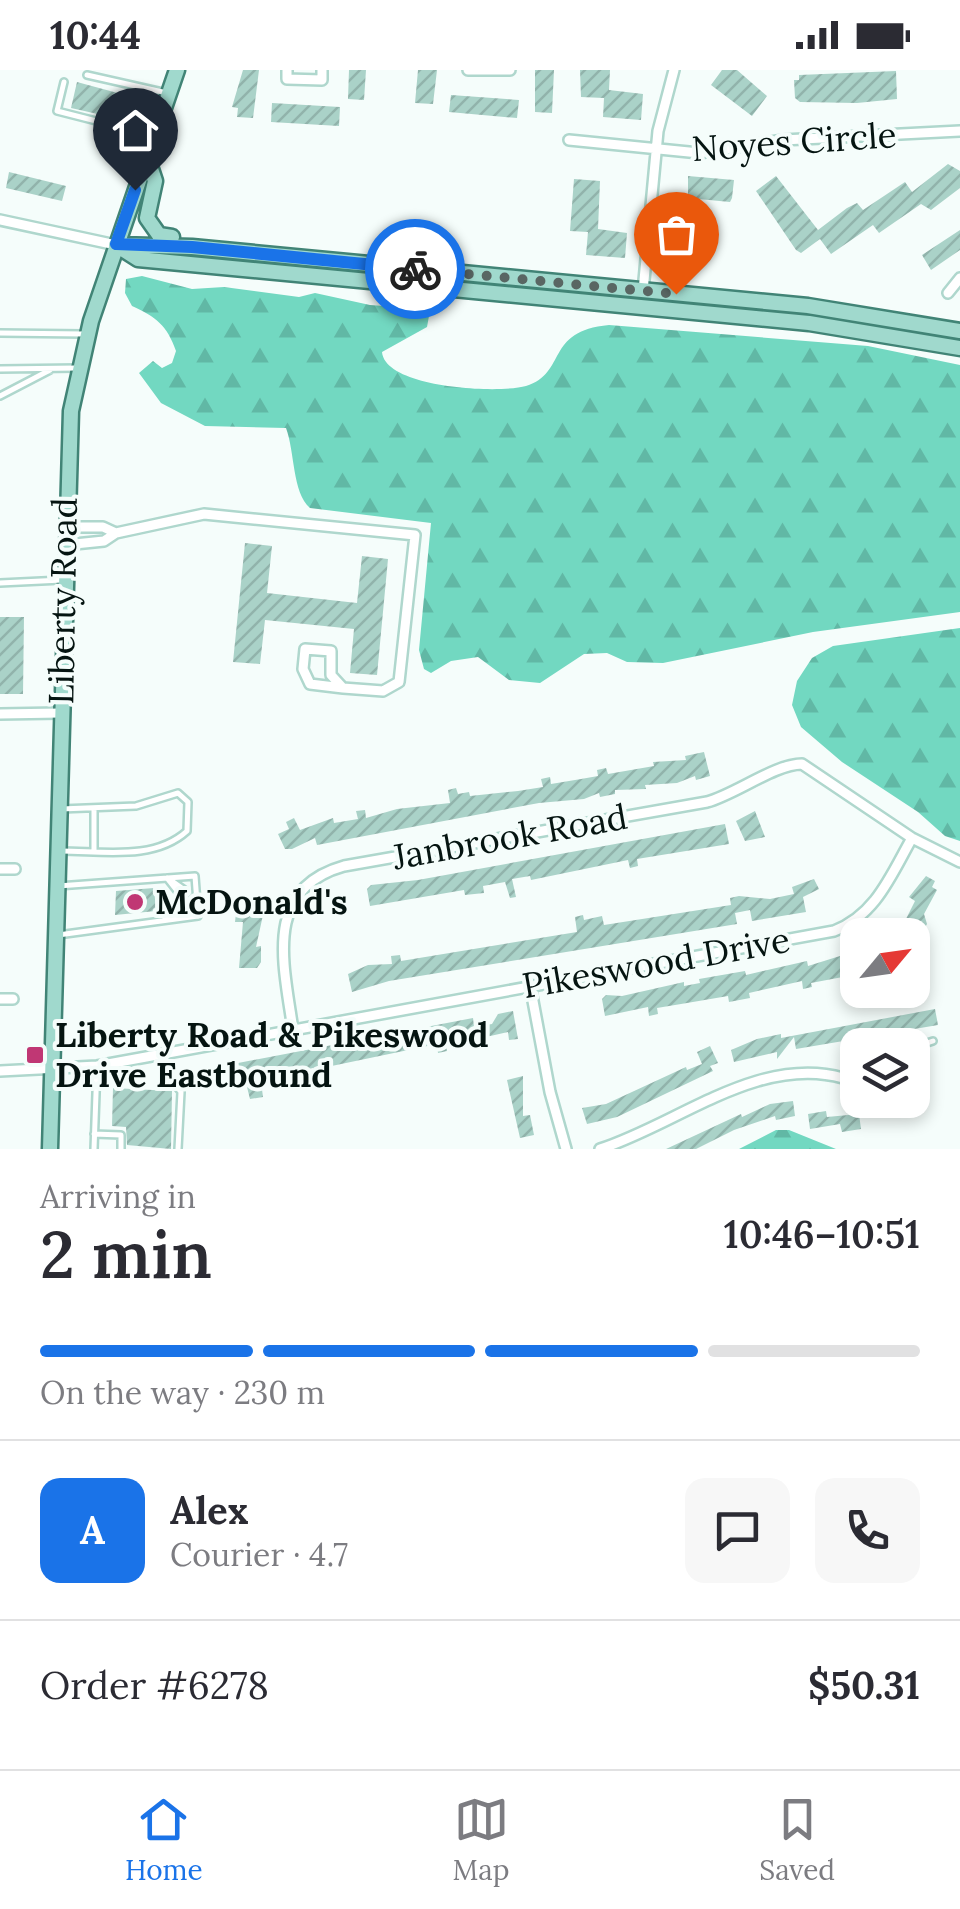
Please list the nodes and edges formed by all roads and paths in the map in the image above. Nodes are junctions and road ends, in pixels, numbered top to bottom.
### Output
1 (177, 70) edge
2 (287, 70) edge
3 (322, 70) edge
4 (468, 70) edge
5 (510, 70) edge
6 (674, 70) edge
7 (86, 75) dead end
8 (64, 82) dead end
9 (169, 94) junction
10 (960, 130) edge
11 (154, 136) junction
12 (569, 140) dead end
13 (656, 148) junction
14 (147, 156) junction
15 (0, 220) edge
16 (116, 244) junction
17 (192, 247) junction
18 (960, 278) edge
19 (644, 291) junction
20 (948, 293) dead end
21 (960, 330) edge
22 (0, 333) edge
23 (88, 334) junction
24 (960, 348) edge
25 (53, 368) junction
26 (79, 368) junction
27 (0, 369) edge
28 (0, 396) edge
29 (65, 527) junction
30 (116, 533) junction
31 (64, 546) junction
32 (64, 580) junction
33 (0, 583) edge
34 (343, 688) junction
35 (60, 713) junction
36 (0, 714) edge
37 (58, 809) junction
38 (94, 809) junction
39 (912, 838) junction
40 (57, 850) junction
41 (94, 851) junction
42 (960, 862) edge
43 (0, 869) edge
44 (15, 869) dead end
45 (167, 878) junction
46 (56, 886) junction
47 (161, 921) junction
48 (55, 936) junction
49 (530, 985) junction
50 (0, 999) edge
51 (13, 999) dead end
52 (293, 1030) junction
53 (933, 1041) dead end
54 (930, 1042) edge
55 (166, 1054) junction
56 (97, 1066) junction
57 (0, 1072) edge
58 (52, 1072) junction
59 (840, 1077) edge
60 (94, 1134) junction
61 (50, 1149) edge
62 (94, 1149) edge
63 (120, 1149) edge
64 (178, 1149) edge
65 (566, 1149) edge
66 (600, 1149) edge

1 - 9 main road, Liberty Road
2 - 3 street
4 - 5 street
6 - 13 street
7 - 9 lane
8 - 11 lane
9 - 11 main road, Liberty Road
10 - 13 street, Noyes Circle
11 - 14 main road, Liberty Road
12 - 13 street, Noyes Circle
13 - 19 street
14 - 16 main road, Liberty Road
14 - 17 main road
15 - 16 street
16 - 17 main road
16 - 23 main road, Liberty Road
16 - 24 main road
17 - 19 main road
18 - 20 street
19 - 21 main road
22 - 23 lane
23 - 26 main road, Liberty Road
25 - 26 lane
25 - 27 lane
25 - 28 lane
26 - 29 main road, Liberty Road
29 - 30 street
29 - 31 main road, Liberty Road
30 - 31 street
30 - 34 street
31 - 32 main road, Liberty Road
32 - 33 lane
32 - 35 main road, Liberty Road
34 - 34 street
35 - 36 street
35 - 37 main road, Liberty Road
37 - 38 lane
37 - 40 main road, Liberty Road
38 - 41 lane
38 - 41 lane
39 - 42 street
39 - 49 street, Pikeswood Drive
39 - 52 street, Janbrook Road
40 - 41 lane
40 - 46 main road, Liberty Road
43 - 44 street
45 - 46 lane
45 - 47 lane
45 - 47 lane
46 - 48 main road, Liberty Road
47 - 48 lane
48 - 58 main road, Liberty Road
49 - 52 street, Pikeswood Drive
49 - 65 street
50 - 51 street
52 - 55 street, Pikeswood Drive
53 - 54 lane
55 - 56 street, Pikeswood Drive
55 - 64 lane
56 - 58 street, Pikeswood Drive
56 - 60 lane
57 - 58 street, Pikeswood Drive
58 - 61 main road, Liberty Road
59 - 66 street
60 - 62 lane
60 - 63 lane

